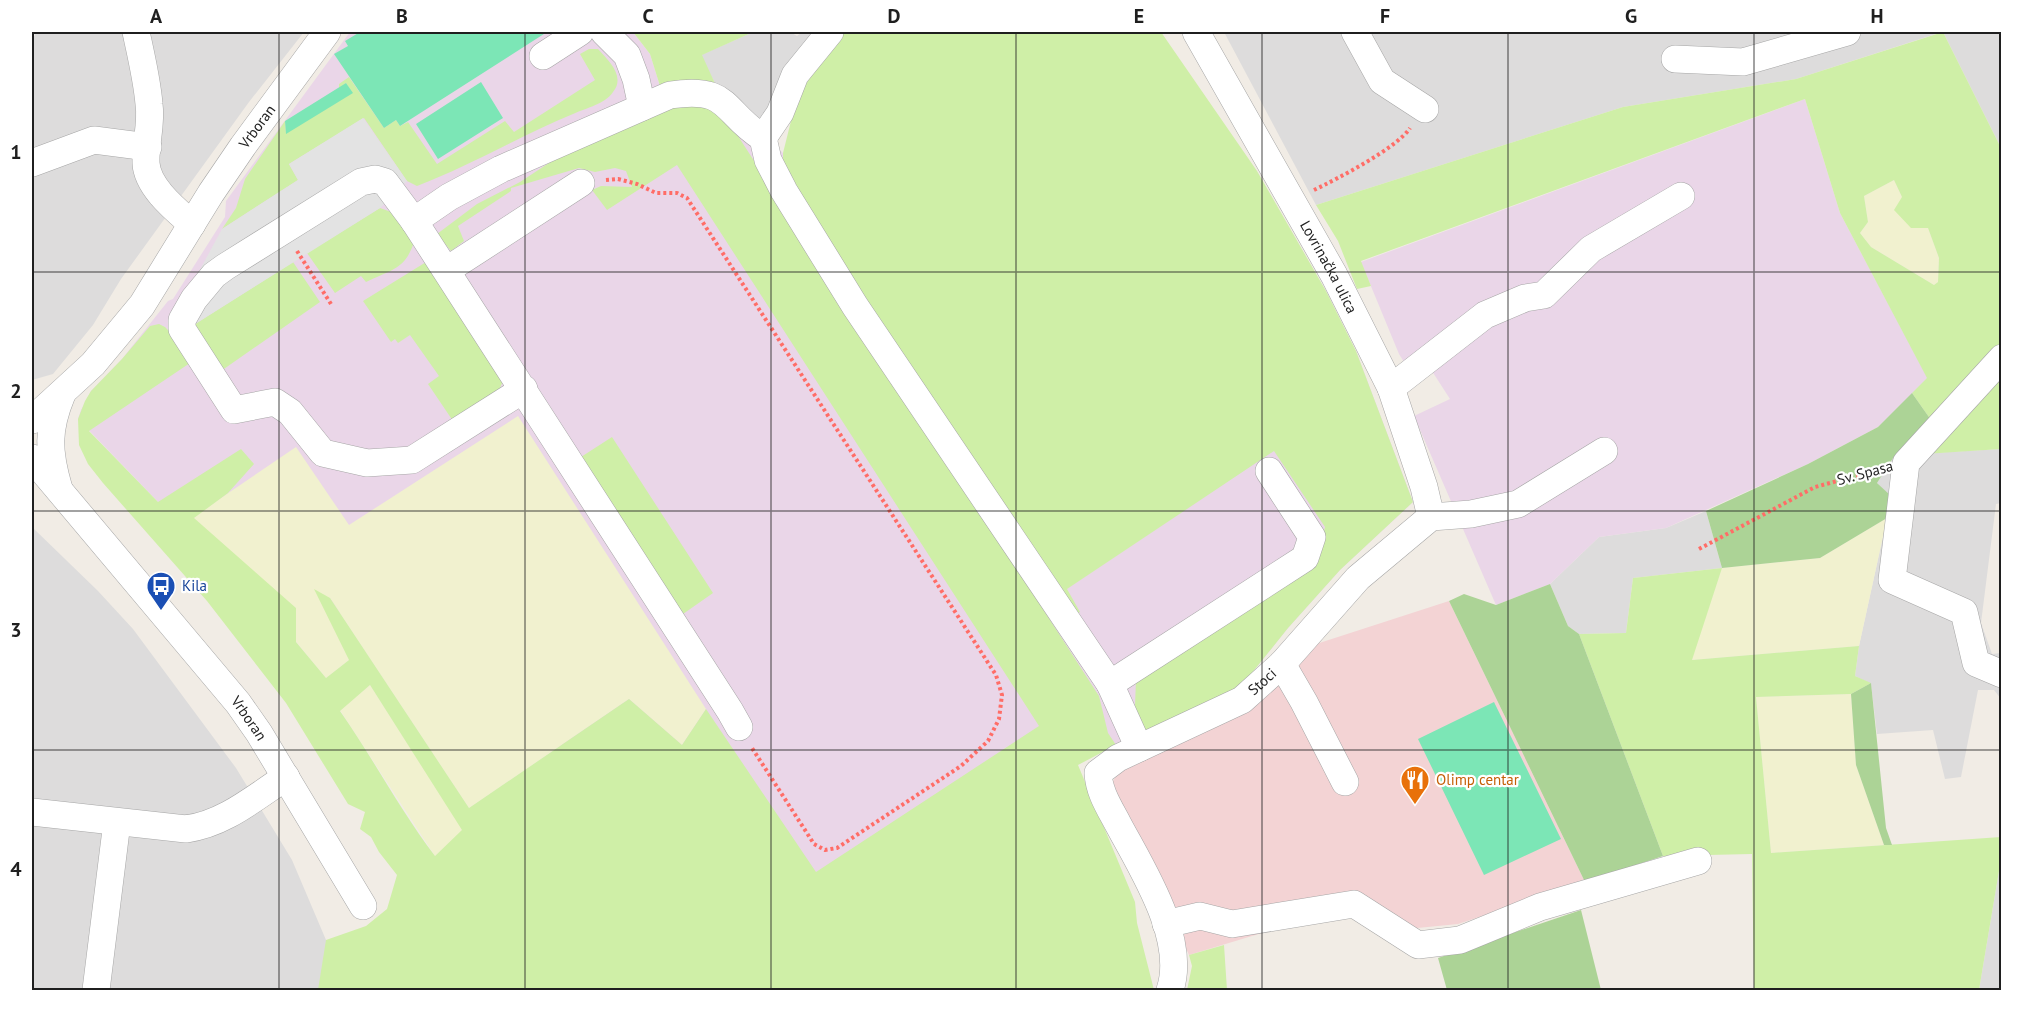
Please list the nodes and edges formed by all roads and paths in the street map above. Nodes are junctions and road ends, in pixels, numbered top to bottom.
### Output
1 (136, 32) edge
2 (327, 32) edge
3 (580, 32) edge
4 (604, 32) edge
5 (830, 32) edge
6 (1196, 32) edge
7 (1355, 32) edge
8 (1847, 32) edge
9 (543, 56) dead end
10 (1675, 59) dead end
11 (642, 107) junction
12 (1421, 107) joint
13 (763, 138) junction
14 (148, 147) junction
15 (32, 163) edge
16 (581, 183) joint
17 (1681, 196) dead end
18 (1292, 201) junction
19 (414, 221) junction
20 (192, 224) junction
21 (301, 257) dead end
22 (447, 270) junction
23 (331, 304) dead end
24 (2001, 358) edge
25 (1390, 388) junction
26 (524, 389) junction
27 (62, 394) junction
28 (32, 420) edge
29 (1604, 451) dead end
30 (32, 458) edge
31 (1906, 463) junction
32 (1269, 471) dead end
33 (61, 493) junction
34 (1431, 518) junction
35 (1699, 549) dead end
36 (1282, 664) junction
37 (2001, 674) edge
38 (1110, 684) junction
39 (739, 728) joint
40 (1139, 748) junction
41 (286, 777) junction
42 (1345, 782) dead end
43 (32, 812) edge
44 (117, 822) junction
45 (1698, 861) dead end
46 (363, 906) dead end
47 (1166, 924) junction
48 (96, 990) edge
49 (1170, 990) edge

1 - 14 street
2 - 20 street, Vrboran
3 - 9 street
4 - 11 street
5 - 13 street
6 - 18 street, Lovrinačka ulica
7 - 12 street
8 - 10 street
11 - 13 street
11 - 19 street
12 - 18 path
13 - 38 street
14 - 15 street
14 - 20 street
16 - 22 street
16 - 39 path
17 - 25 street
18 - 25 street, Lovrinačka ulica
19 - 22 street
19 - 26 street
20 - 27 street, Vrboran
21 - 23 path
22 - 26 street
24 - 31 street, Sv. Spasa
25 - 34 street, Lovrinačka ulica
26 - 39 street
27 - 28 street, Vrboran
27 - 33 street
29 - 34 street
30 - 33 street, Vrboran
31 - 35 path, Sv. Spasa
31 - 37 street
32 - 38 street
33 - 41 street, Vrboran
34 - 36 street, Stoci
36 - 40 street, Stoci
36 - 42 street
38 - 40 street
40 - 47 street, Stoci
41 - 44 street
41 - 46 street, Vrboran
43 - 44 street
44 - 48 street
45 - 47 street
47 - 49 street, Stoci

